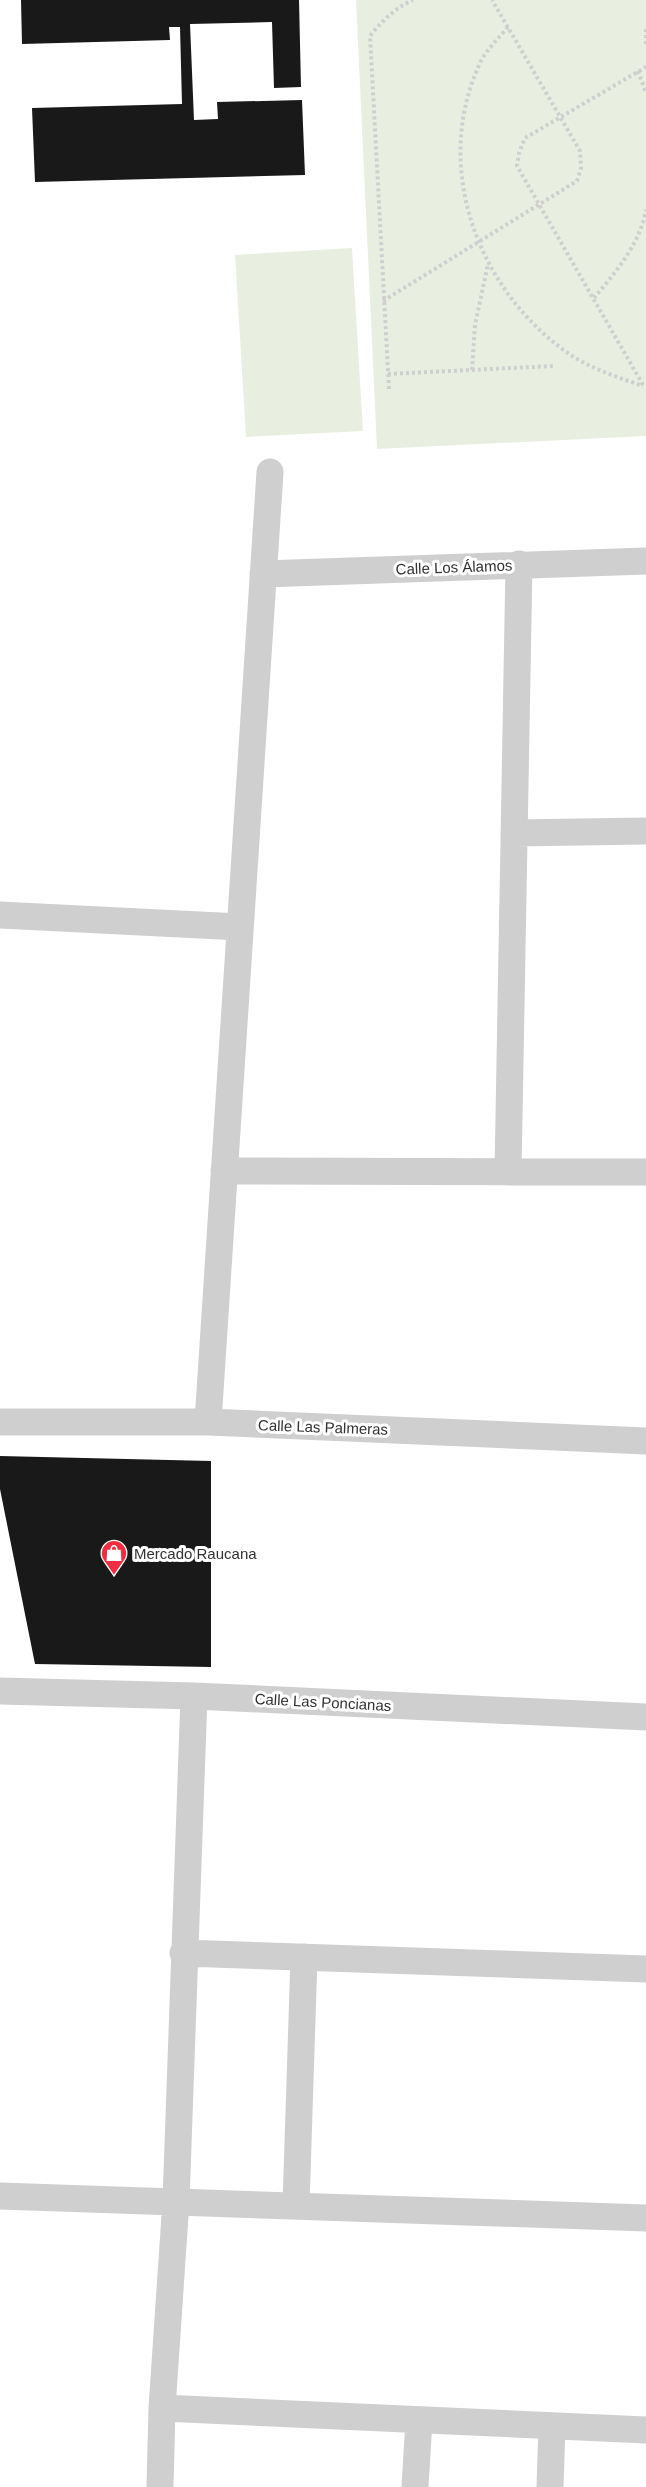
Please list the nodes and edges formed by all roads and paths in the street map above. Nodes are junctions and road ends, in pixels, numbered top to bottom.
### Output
1 (413, 0) edge
2 (492, 0) edge
3 (508, 27) junction
4 (646, 29) edge
5 (646, 45) edge
6 (646, 67) edge
7 (638, 71) junction
8 (646, 93) edge
9 (561, 117) junction
10 (540, 206) junction
11 (646, 210) edge
12 (478, 243) junction
13 (489, 263) junction
14 (594, 298) junction
15 (383, 301) junction
16 (554, 366) dead end
17 (472, 370) junction
18 (388, 374) junction
19 (389, 389) dead end
20 (270, 472) dead end
21 (646, 561) edge
22 (519, 564) junction
23 (263, 574) junction
24 (646, 831) edge
25 (514, 833) junction
26 (0, 915) edge
27 (240, 927) junction
28 (224, 1171) junction
29 (508, 1172) junction
30 (646, 1172) edge
31 (0, 1422) edge
32 (208, 1422) junction
33 (646, 1441) edge
34 (0, 1690) edge
35 (194, 1696) junction
36 (646, 1717) edge
37 (183, 1953) junction
38 (304, 1957) junction
39 (646, 1969) edge
40 (0, 2196) edge
41 (176, 2201) junction
42 (296, 2205) junction
43 (646, 2218) edge
44 (162, 2408) junction
45 (419, 2420) junction
46 (552, 2426) junction
47 (646, 2430) edge
48 (160, 2487) edge
49 (415, 2487) edge
50 (550, 2487) edge

1 - 15 path
2 - 3 path
3 - 9 path
3 - 12 path
4 - 5 path
6 - 7 path
7 - 8 path
7 - 9 path
9 - 10 path
9 - 10 path
10 - 12 path
10 - 14 path
11 - 14 path
12 - 13 path
12 - 15 path
13 - 14 path
13 - 17 path
15 - 18 path
16 - 17 path
17 - 18 path
18 - 19 path
20 - 23 street
21 - 22 street, Calle Los Álamos
22 - 23 street, Calle Los Álamos
22 - 25 street
23 - 27 street
24 - 25 street
25 - 29 street
26 - 27 street
27 - 28 street
28 - 29 street
28 - 32 street
29 - 30 street
31 - 32 street, Calle Las Palmeras
32 - 33 street, Calle Las Palmeras
34 - 35 street, Calle Las Poncianas
35 - 36 street, Calle Las Poncianas
35 - 37 street
37 - 38 street
37 - 41 street
38 - 39 street
38 - 42 street
40 - 41 street
41 - 42 street
41 - 44 street
42 - 43 street
44 - 45 street
44 - 48 street
45 - 46 street
45 - 49 street
46 - 47 street
46 - 50 street

